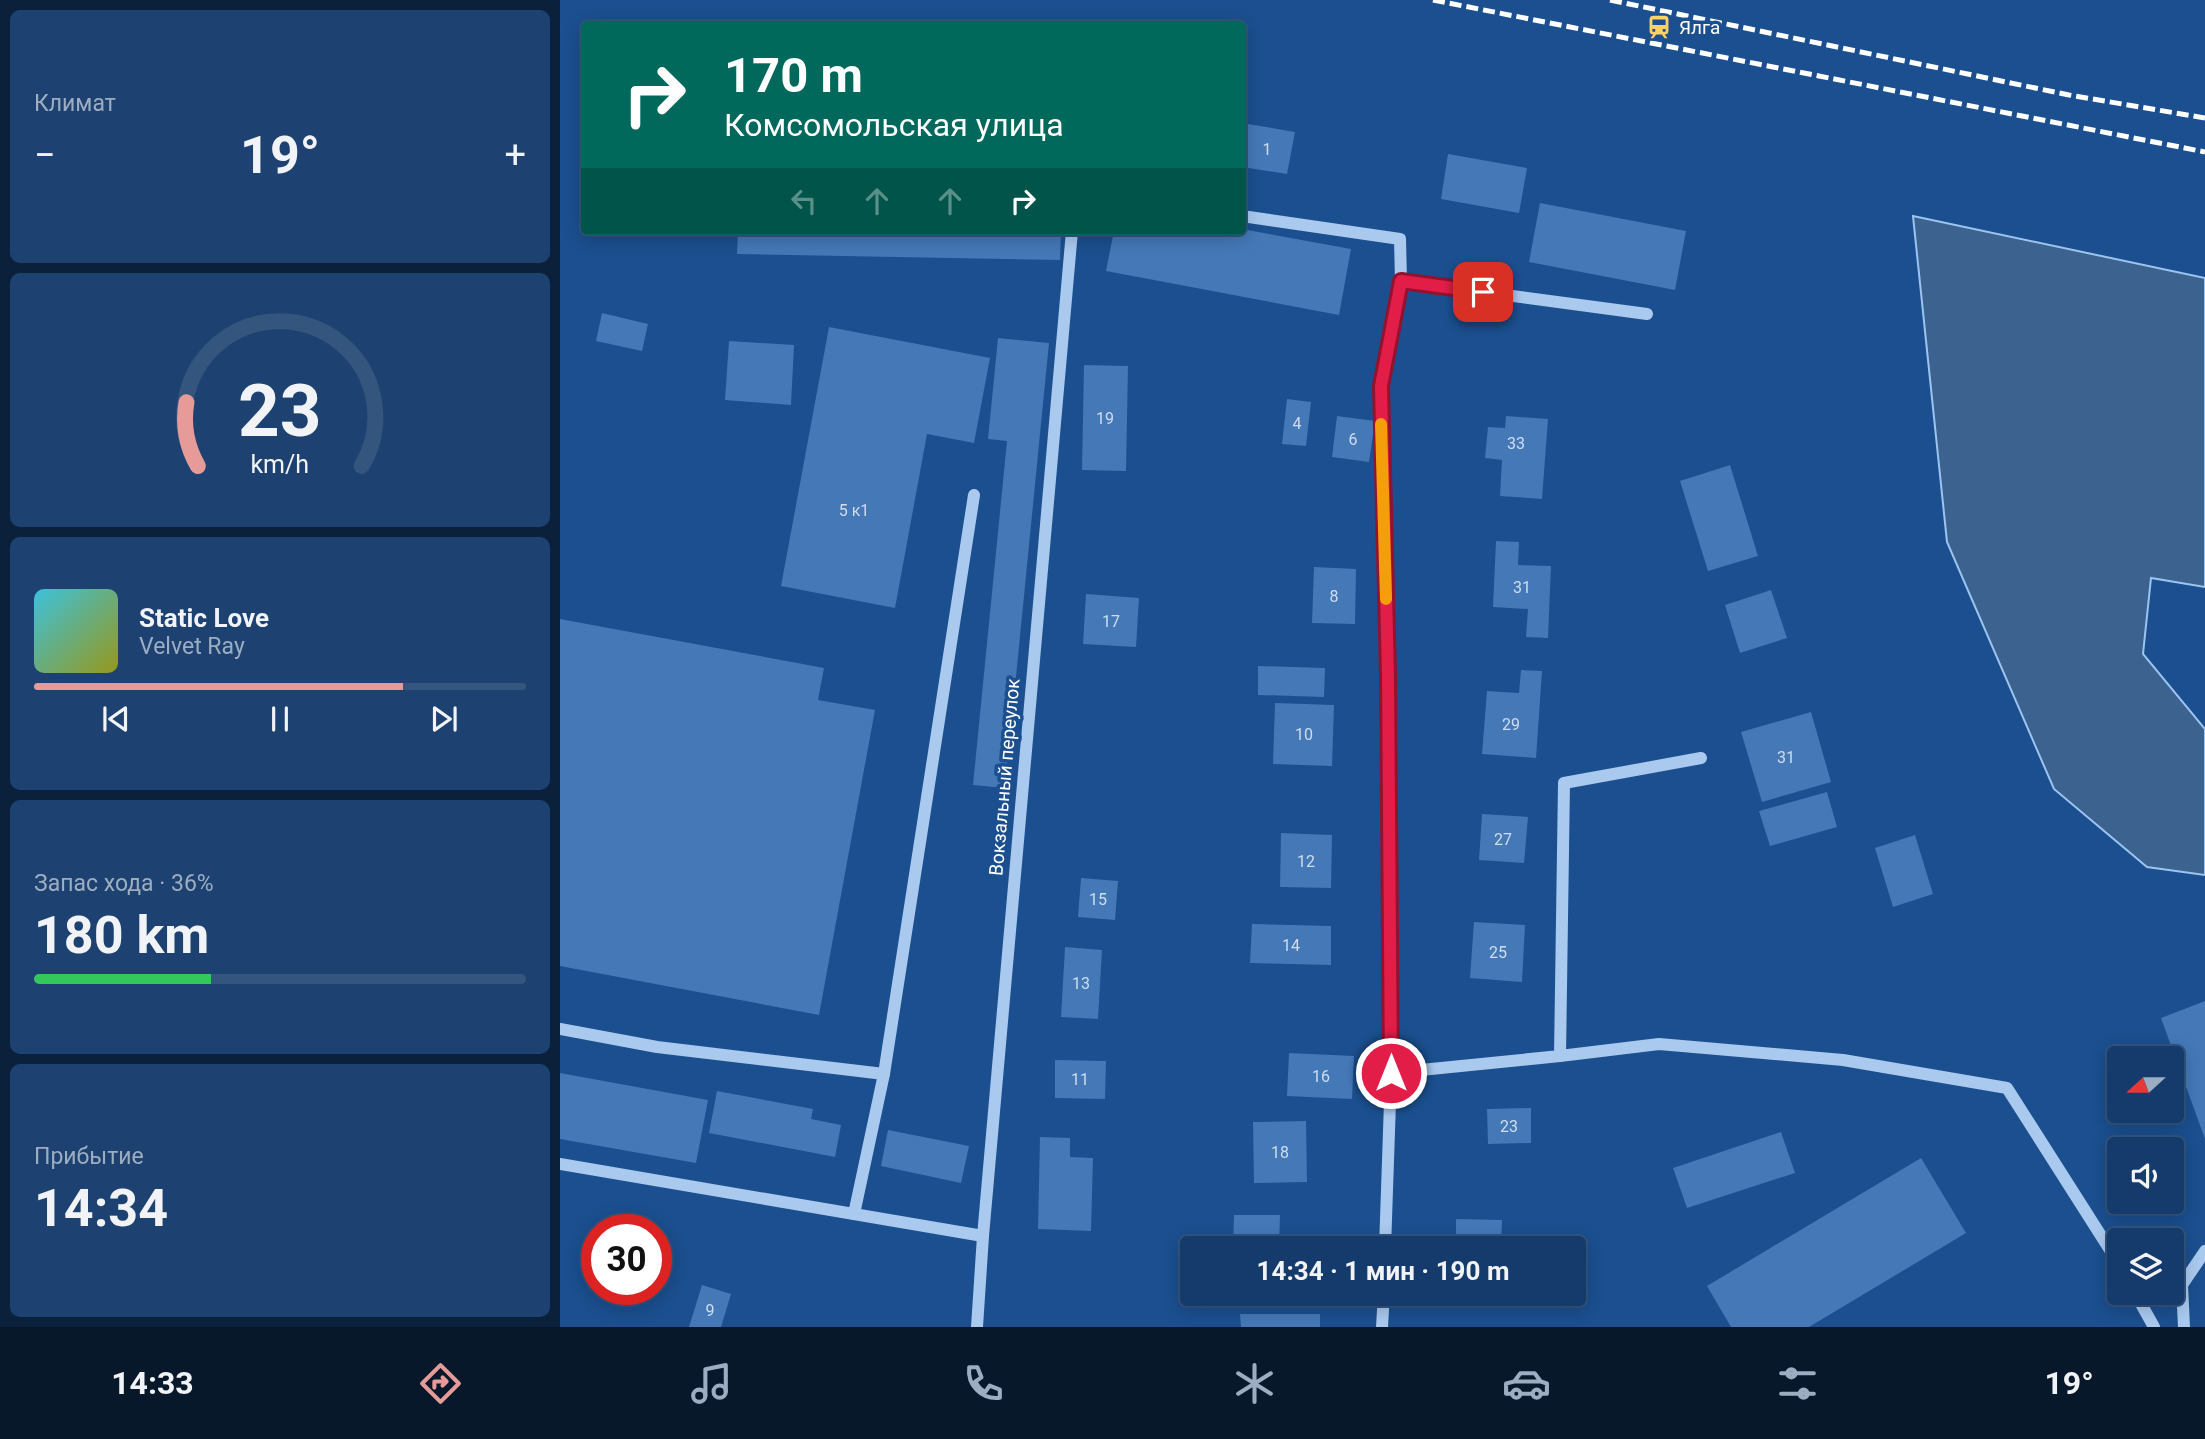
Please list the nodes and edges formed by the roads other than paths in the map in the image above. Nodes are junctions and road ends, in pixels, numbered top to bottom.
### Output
1 (1246, 217) edge
2 (1072, 235) edge
3 (1401, 281) junction
4 (1647, 314) dead end
5 (974, 495) dead end
6 (1701, 758) dead end
7 (560, 1029) edge
8 (1560, 1056) junction
9 (1391, 1073) junction
10 (884, 1074) junction
11 (560, 1164) edge
12 (854, 1214) junction
13 (983, 1236) junction
14 (1385, 1236) edge
15 (2107, 1245) edge
16 (2205, 1251) edge
17 (2142, 1305) edge
18 (1383, 1306) edge
19 (977, 1327) edge
20 (1382, 1327) edge
21 (2154, 1327) edge
22 (2184, 1327) edge

1 - 3 street
2 - 13 street, Вокзальный переулок
3 - 4 street
3 - 9 street
5 - 10 street
6 - 8 street
7 - 10 street
8 - 9 street
8 - 15 street
9 - 14 street
10 - 12 street
11 - 12 street
12 - 13 street
13 - 19 street, Вокзальный переулок
16 - 22 street
17 - 21 street
18 - 20 street

